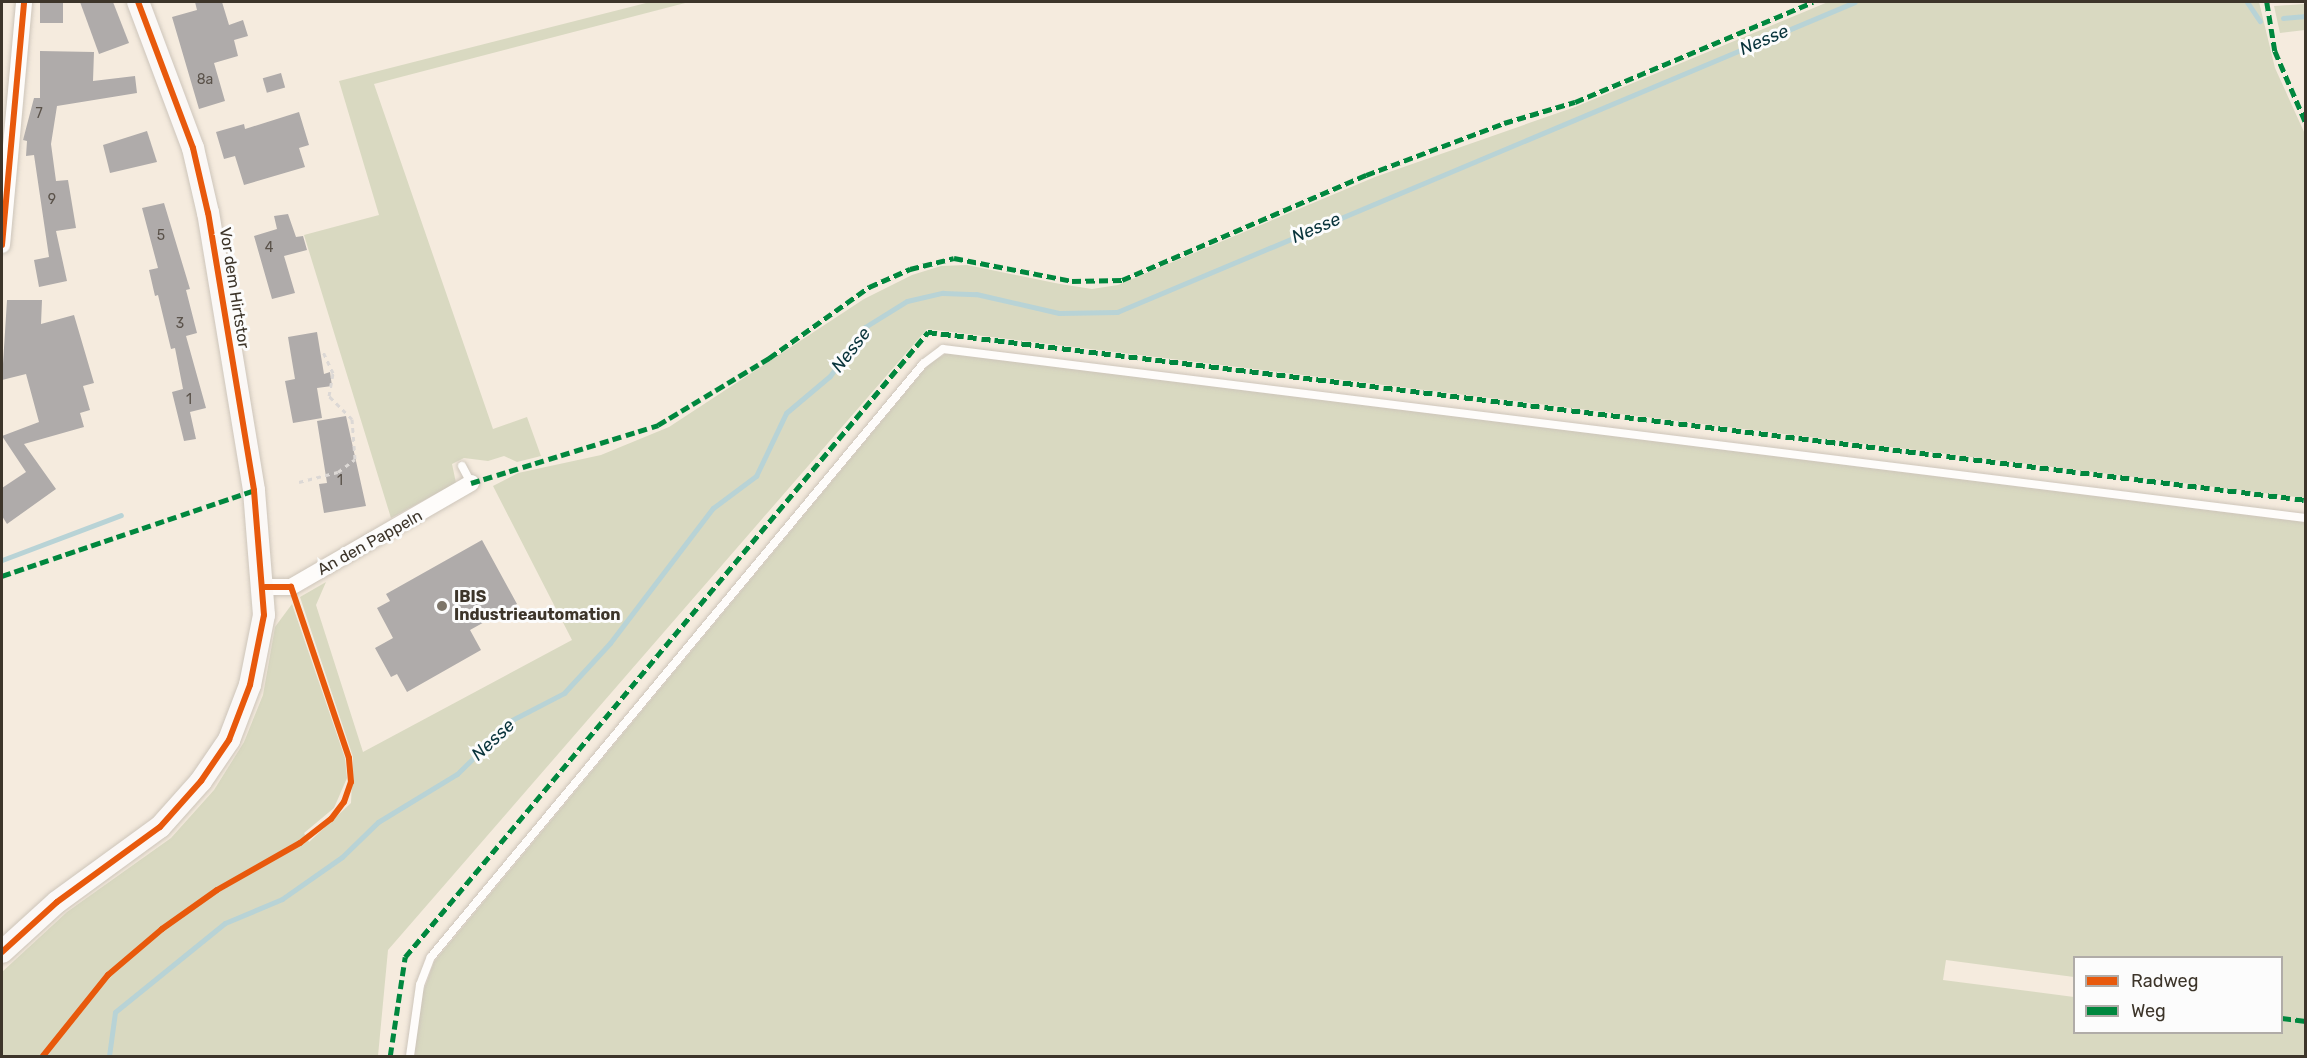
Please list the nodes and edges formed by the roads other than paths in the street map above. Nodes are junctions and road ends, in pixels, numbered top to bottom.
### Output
1 (24, 2) edge
2 (138, 2) edge
3 (2, 237) edge
4 (462, 466) dead end
5 (471, 483) joint
6 (2306, 518) edge
7 (265, 587) junction
8 (2, 952) edge
9 (410, 1056) edge

1 - 3 street
2 - 7 street, Vor dem Hirtstor
4 - 5 lane
5 - 7 street, An den Pappeln
6 - 9 lane
7 - 8 street, Vor dem Hirtstor

